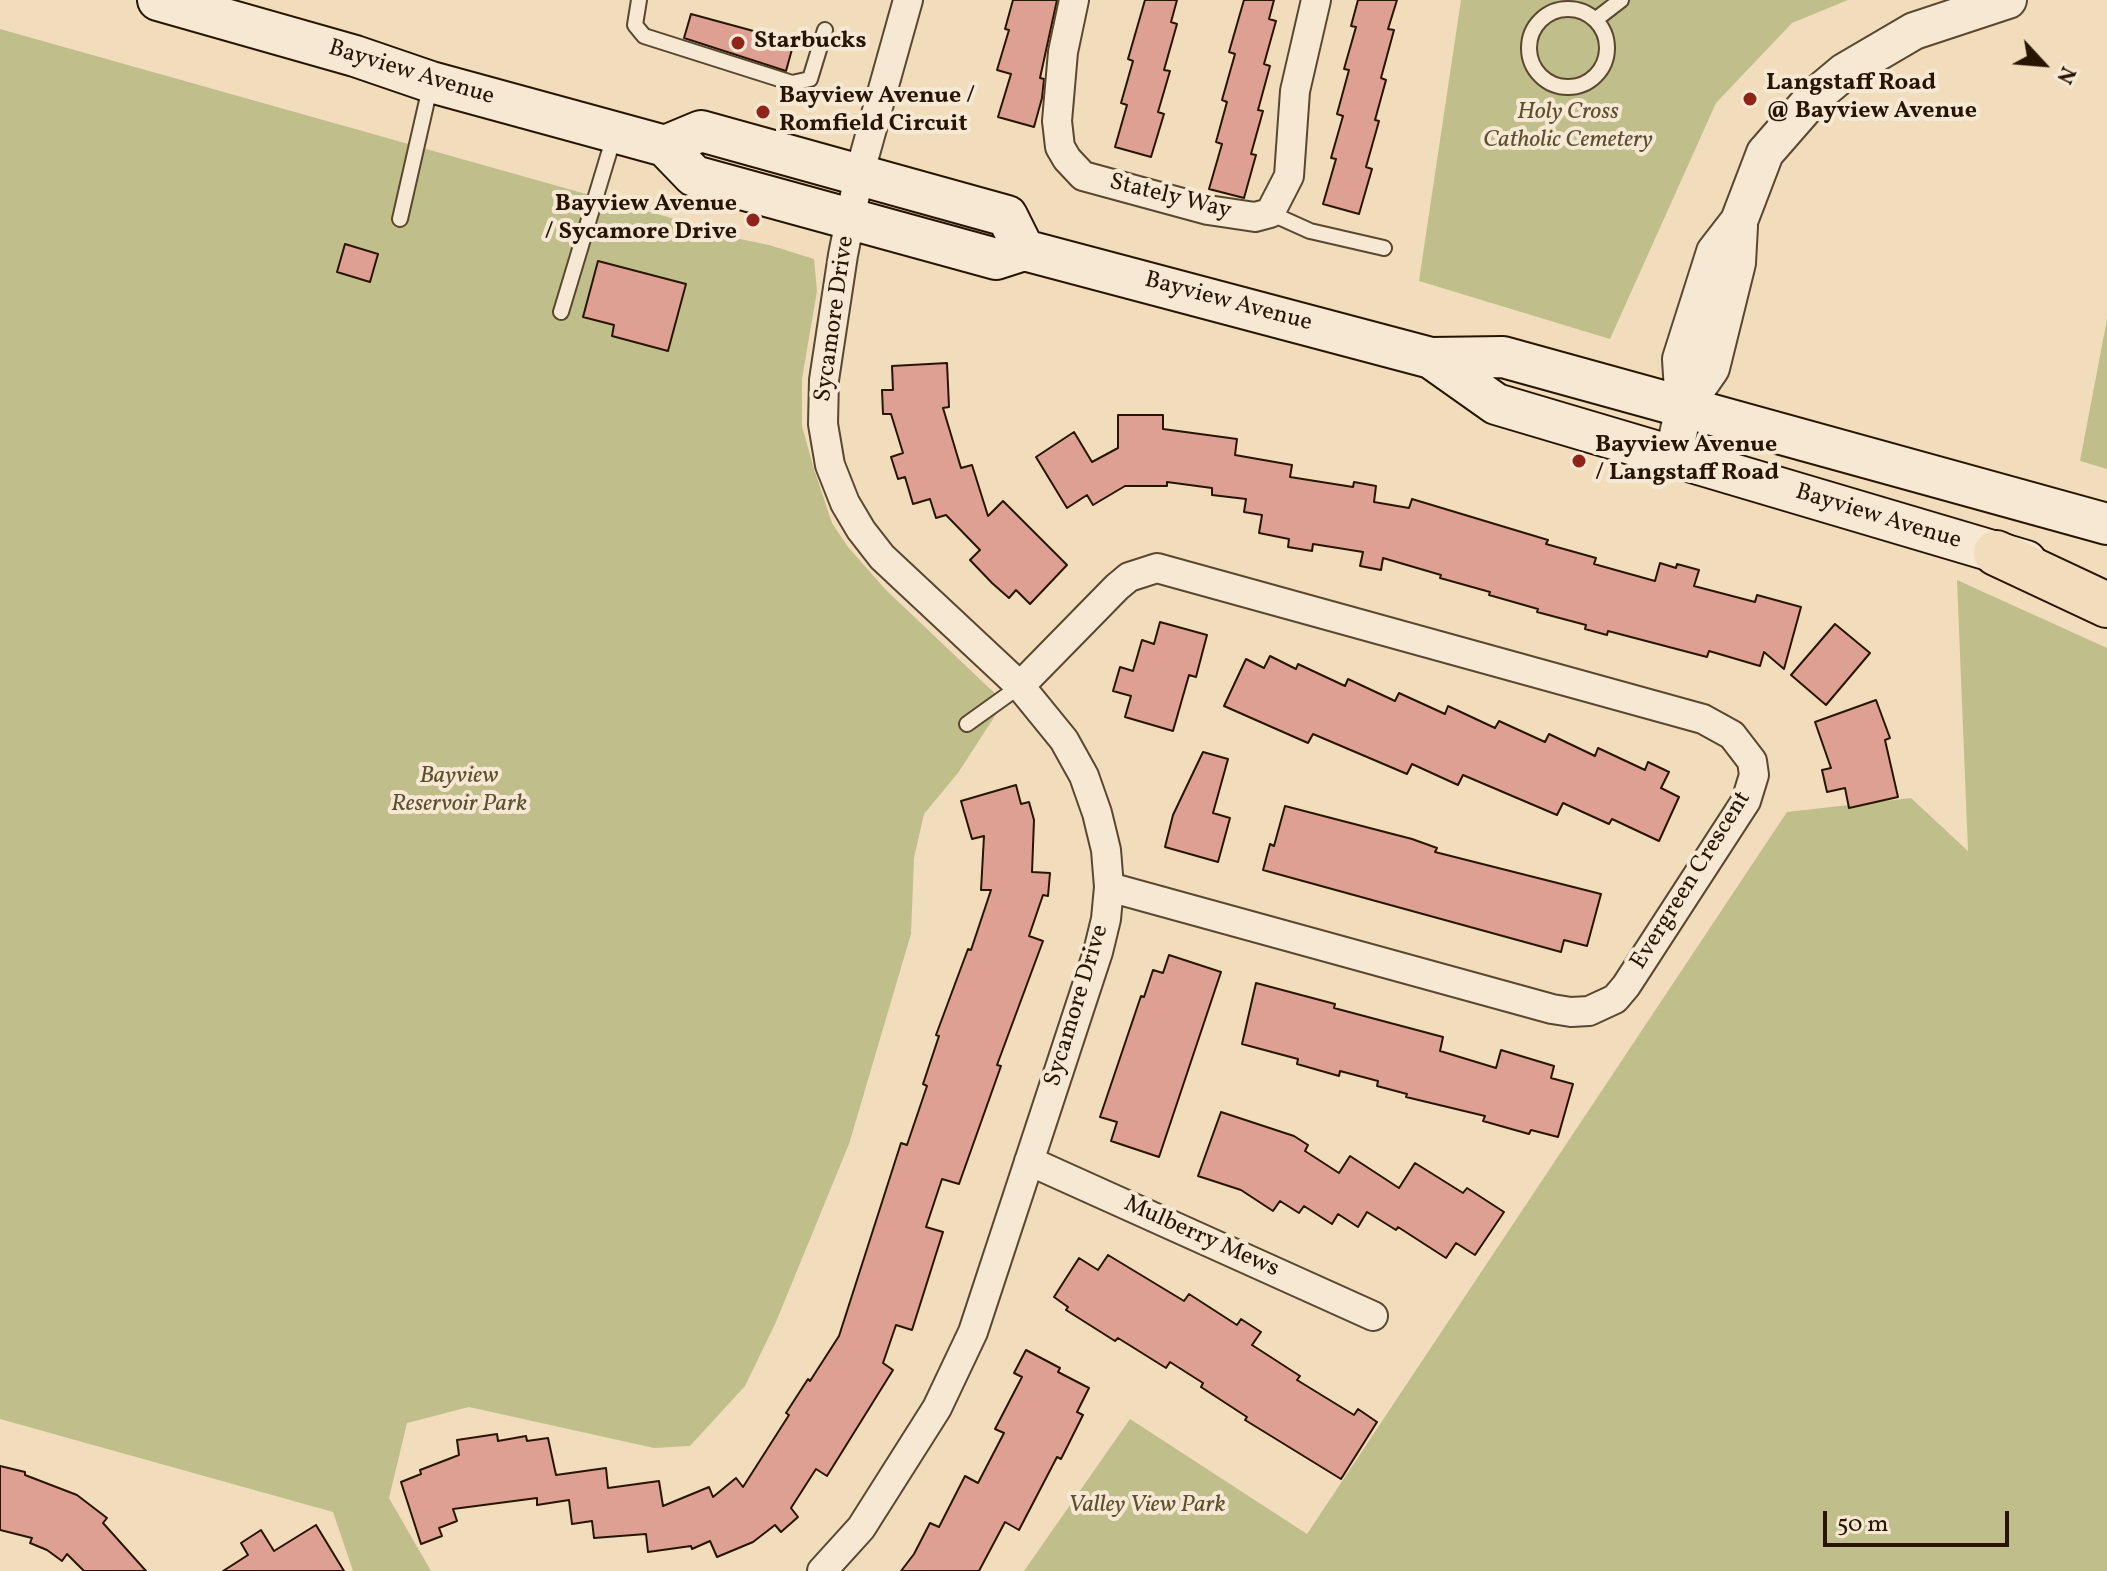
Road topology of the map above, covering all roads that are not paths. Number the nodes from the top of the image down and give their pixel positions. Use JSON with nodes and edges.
{"nodes":[{"id":1,"x":158,"y":0,"type":"edge"},
{"id":2,"x":639,"y":0,"type":"edge"},
{"id":3,"x":908,"y":0,"type":"edge"},
{"id":4,"x":1074,"y":0,"type":"edge"},
{"id":5,"x":1316,"y":0,"type":"edge"},
{"id":6,"x":1621,"y":0,"type":"edge"},
{"id":7,"x":2008,"y":0,"type":"edge"},
{"id":8,"x":1595,"y":20,"type":"junction"},
{"id":9,"x":825,"y":30,"type":"dead end"},
{"id":10,"x":431,"y":82,"type":"junction"},
{"id":11,"x":616,"y":131,"type":"junction"},
{"id":12,"x":854,"y":197,"type":"junction"},
{"id":13,"x":1270,"y":213,"type":"junction"},
{"id":14,"x":400,"y":219,"type":"dead end"},
{"id":15,"x":1384,"y":248,"type":"dead end"},
{"id":16,"x":561,"y":312,"type":"dead end"},
{"id":17,"x":1431,"y":358,"type":"junction"},
{"id":18,"x":1684,"y":407,"type":"junction"},
{"id":19,"x":1673,"y":458,"type":"junction"},
{"id":20,"x":2107,"y":524,"type":"edge"},
{"id":21,"x":1996,"y":553,"type":"junction"},
{"id":22,"x":2107,"y":581,"type":"edge"},
{"id":23,"x":2107,"y":605,"type":"edge"},
{"id":24,"x":1020,"y":686,"type":"junction"},
{"id":25,"x":967,"y":724,"type":"dead end"},
{"id":26,"x":1109,"y":887,"type":"junction"},
{"id":27,"x":1029,"y":1161,"type":"junction"},
{"id":28,"x":1373,"y":1316,"type":"dead end"},
{"id":29,"x":822,"y":1571,"type":"edge"}],
"edges":[{"from":1,"to":10,"type":"main road","name":"Bayview Avenue"},
{"from":2,"to":9,"type":"lane"},
{"from":3,"to":12,"type":"street","name":"Sycamore Drive"},
{"from":4,"to":13,"type":"street","name":"Stately Way"},
{"from":5,"to":13,"type":"street"},
{"from":6,"to":8,"type":"lane"},
{"from":7,"to":18,"type":"street"},
{"from":8,"to":8,"type":"lane"},
{"from":10,"to":11,"type":"main road","name":"Bayview Avenue"},
{"from":10,"to":14,"type":"lane"},
{"from":11,"to":12,"type":"main road","name":"Bayview Avenue"},
{"from":11,"to":16,"type":"lane"},
{"from":12,"to":17,"type":"main road","name":"Bayview Avenue"},
{"from":12,"to":24,"type":"street","name":"Sycamore Drive"},
{"from":13,"to":15,"type":"lane"},
{"from":17,"to":18,"type":"main road","name":"Bayview Avenue"},
{"from":17,"to":19,"type":"main road","name":"Bayview Avenue"},
{"from":18,"to":19,"type":"street"},
{"from":18,"to":20,"type":"main road","name":"Bayview Avenue"},
{"from":19,"to":21,"type":"main road","name":"Bayview Avenue"},
{"from":21,"to":22,"type":"main road","name":"Bayview Avenue"},
{"from":21,"to":23,"type":"highway"},
{"from":24,"to":25,"type":"lane"},
{"from":24,"to":26,"type":"street","name":"Sycamore Drive"},
{"from":24,"to":26,"type":"street","name":"Evergreen Crescent"},
{"from":26,"to":27,"type":"street","name":"Sycamore Drive"},
{"from":27,"to":28,"type":"street","name":"Mulberry Mews"},
{"from":27,"to":29,"type":"street","name":"Sycamore Drive"}]}
